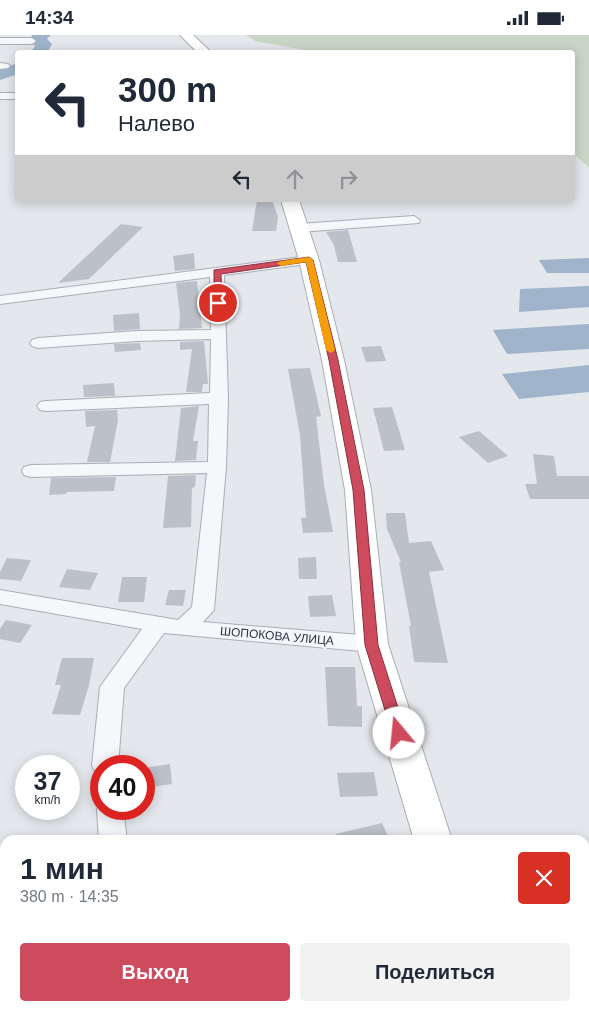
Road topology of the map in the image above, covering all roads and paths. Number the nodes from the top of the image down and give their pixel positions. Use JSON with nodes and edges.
{"nodes":[{"id":1,"x":186,"y":35,"type":"edge"},
{"id":2,"x":0,"y":41,"type":"edge"},
{"id":3,"x":32,"y":41,"type":"dead end"},
{"id":4,"x":203,"y":50,"type":"edge"},
{"id":5,"x":15,"y":95,"type":"edge"},
{"id":6,"x":0,"y":96,"type":"edge"},
{"id":7,"x":291,"y":202,"type":"edge"},
{"id":8,"x":414,"y":220,"type":"dead end"},
{"id":9,"x":299,"y":228,"type":"junction"},
{"id":10,"x":309,"y":260,"type":"junction"},
{"id":11,"x":217,"y":272,"type":"junction"},
{"id":12,"x":0,"y":301,"type":"edge"},
{"id":13,"x":219,"y":334,"type":"junction"},
{"id":14,"x":38,"y":343,"type":"dead end"},
{"id":15,"x":219,"y":398,"type":"junction"},
{"id":16,"x":46,"y":406,"type":"dead end"},
{"id":17,"x":217,"y":467,"type":"junction"},
{"id":18,"x":31,"y":471,"type":"dead end"},
{"id":19,"x":0,"y":597,"type":"edge"},
{"id":20,"x":158,"y":625,"type":"junction"},
{"id":21,"x":182,"y":629,"type":"junction"},
{"id":22,"x":372,"y":645,"type":"junction"},
{"id":23,"x":106,"y":755,"type":"edge"},
{"id":24,"x":111,"y":820,"type":"edge"},
{"id":25,"x":113,"y":835,"type":"edge"},
{"id":26,"x":431,"y":835,"type":"edge"}],
"edges":[{"from":1,"to":4,"type":"street"},
{"from":2,"to":3,"type":"street"},
{"from":5,"to":6,"type":"street"},
{"from":7,"to":9,"type":"street"},
{"from":8,"to":9,"type":"street"},
{"from":9,"to":10,"type":"street"},
{"from":10,"to":11,"type":"street"},
{"from":10,"to":22,"type":"street"},
{"from":11,"to":12,"type":"street"},
{"from":11,"to":13,"type":"street"},
{"from":13,"to":14,"type":"street"},
{"from":13,"to":15,"type":"street"},
{"from":15,"to":16,"type":"street"},
{"from":15,"to":17,"type":"street"},
{"from":17,"to":18,"type":"street"},
{"from":17,"to":21,"type":"street"},
{"from":19,"to":20,"type":"street","name":"ШОПОКОВА УЛИЦА"},
{"from":20,"to":21,"type":"street","name":"ШОПОКОВА УЛИЦА"},
{"from":20,"to":23,"type":"street"},
{"from":21,"to":22,"type":"street","name":"ШОПОКОВА УЛИЦА"},
{"from":22,"to":26,"type":"street"},
{"from":24,"to":25,"type":"street"}]}
